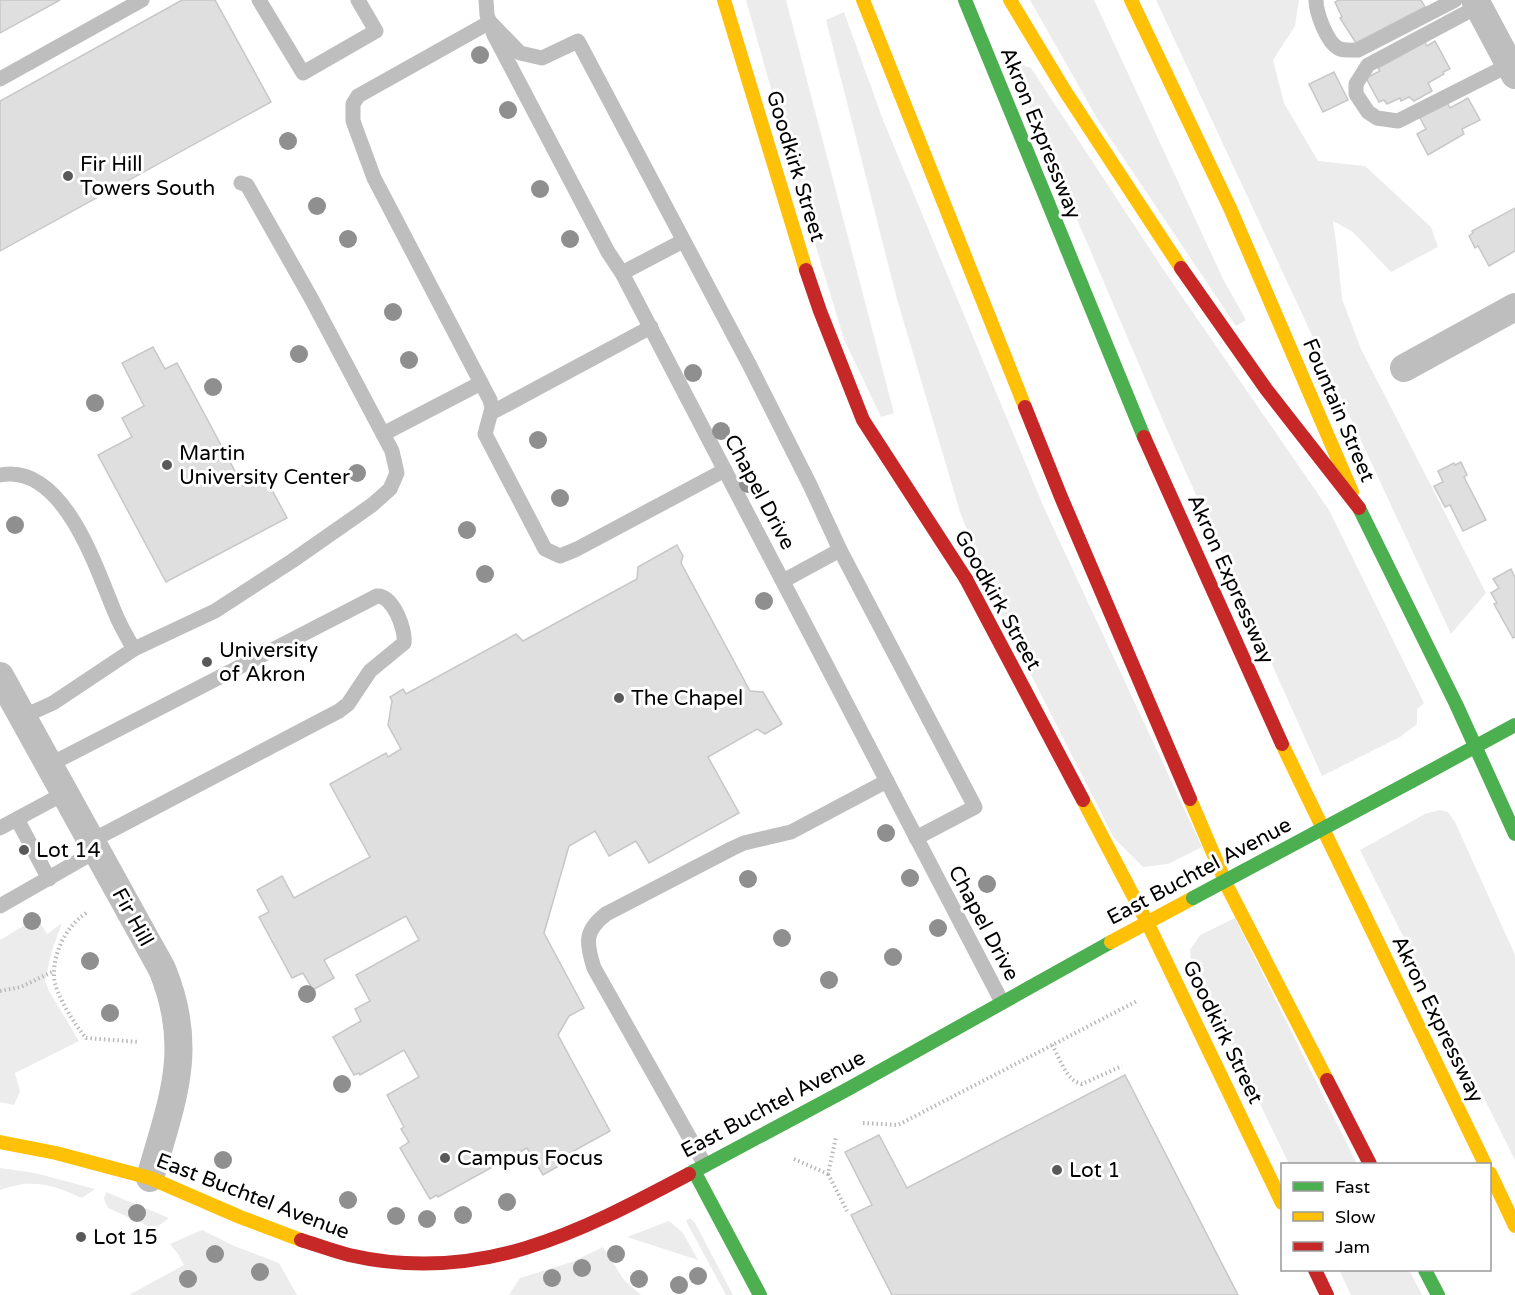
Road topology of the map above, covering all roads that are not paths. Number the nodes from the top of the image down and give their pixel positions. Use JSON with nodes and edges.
{"nodes":[{"id":1,"x":142,"y":0,"type":"edge"},
{"id":2,"x":259,"y":0,"type":"edge"},
{"id":3,"x":358,"y":0,"type":"edge"},
{"id":4,"x":486,"y":0,"type":"edge"},
{"id":5,"x":724,"y":0,"type":"edge"},
{"id":6,"x":863,"y":0,"type":"edge"},
{"id":7,"x":964,"y":0,"type":"edge"},
{"id":8,"x":1010,"y":0,"type":"edge"},
{"id":9,"x":1131,"y":0,"type":"edge"},
{"id":10,"x":1316,"y":0,"type":"edge"},
{"id":11,"x":1470,"y":2,"type":"edge"},
{"id":12,"x":489,"y":22,"type":"junction"},
{"id":13,"x":1512,"y":70,"type":"edge"},
{"id":14,"x":0,"y":79,"type":"edge"},
{"id":15,"x":241,"y":183,"type":"dead end"},
{"id":16,"x":683,"y":242,"type":"junction"},
{"id":17,"x":622,"y":273,"type":"junction"},
{"id":18,"x":1515,"y":307,"type":"edge"},
{"id":19,"x":651,"y":327,"type":"junction"},
{"id":20,"x":1404,"y":368,"type":"dead end"},
{"id":21,"x":481,"y":382,"type":"junction"},
{"id":22,"x":491,"y":413,"type":"junction"},
{"id":23,"x":383,"y":434,"type":"junction"},
{"id":24,"x":725,"y":470,"type":"junction"},
{"id":25,"x":0,"y":474,"type":"edge"},
{"id":26,"x":1359,"y":508,"type":"junction"},
{"id":27,"x":840,"y":550,"type":"junction"},
{"id":28,"x":783,"y":581,"type":"junction"},
{"id":29,"x":134,"y":650,"type":"junction"},
{"id":30,"x":0,"y":676,"type":"edge"},
{"id":31,"x":22,"y":717,"type":"junction"},
{"id":32,"x":1515,"y":724,"type":"edge"},
{"id":33,"x":1476,"y":746,"type":"junction"},
{"id":34,"x":49,"y":765,"type":"junction"},
{"id":35,"x":887,"y":781,"type":"junction"},
{"id":36,"x":65,"y":793,"type":"junction"},
{"id":37,"x":17,"y":819,"type":"junction"},
{"id":38,"x":0,"y":828,"type":"edge"},
{"id":39,"x":1515,"y":834,"type":"edge"},
{"id":40,"x":916,"y":838,"type":"junction"},
{"id":41,"x":94,"y":846,"type":"junction"},
{"id":42,"x":49,"y":879,"type":"junction"},
{"id":43,"x":0,"y":906,"type":"edge"},
{"id":44,"x":1147,"y":922,"type":"junction"},
{"id":45,"x":1002,"y":1002,"type":"junction"},
{"id":46,"x":0,"y":1142,"type":"edge"},
{"id":47,"x":1369,"y":1163,"type":"edge"},
{"id":48,"x":1485,"y":1163,"type":"edge"},
{"id":49,"x":699,"y":1168,"type":"junction"},
{"id":50,"x":1491,"y":1175,"type":"edge"},
{"id":51,"x":150,"y":1178,"type":"junction"},
{"id":52,"x":1281,"y":1201,"type":"edge"},
{"id":53,"x":1515,"y":1226,"type":"edge"},
{"id":54,"x":1316,"y":1271,"type":"edge"},
{"id":55,"x":1426,"y":1271,"type":"edge"},
{"id":56,"x":760,"y":1295,"type":"edge"},
{"id":57,"x":1327,"y":1295,"type":"edge"},
{"id":58,"x":1438,"y":1295,"type":"edge"}],
"edges":[{"from":1,"to":14,"type":"lane"},
{"from":2,"to":3,"type":"lane"},
{"from":4,"to":12,"type":"lane","name":"Chapel Drive"},
{"from":5,"to":44,"type":"main road","name":"Goodkirk Street"},
{"from":6,"to":47,"type":"main road"},
{"from":7,"to":48,"type":"main road","name":"Akron Expressway"},
{"from":8,"to":26,"type":"main road"},
{"from":9,"to":26,"type":"main road","name":"Fountain Street"},
{"from":10,"to":11,"type":"lane"},
{"from":11,"to":13,"type":"street"},
{"from":11,"to":13,"type":"lane"},
{"from":12,"to":16,"type":"lane"},
{"from":12,"to":17,"type":"lane","name":"Chapel Drive"},
{"from":12,"to":21,"type":"lane"},
{"from":15,"to":23,"type":"lane"},
{"from":16,"to":17,"type":"lane"},
{"from":16,"to":27,"type":"lane"},
{"from":17,"to":19,"type":"lane","name":"Chapel Drive"},
{"from":18,"to":20,"type":"street"},
{"from":19,"to":22,"type":"lane"},
{"from":19,"to":24,"type":"lane","name":"Chapel Drive"},
{"from":21,"to":22,"type":"lane"},
{"from":21,"to":23,"type":"lane"},
{"from":22,"to":24,"type":"lane"},
{"from":23,"to":29,"type":"lane"},
{"from":24,"to":28,"type":"lane","name":"Chapel Drive"},
{"from":25,"to":29,"type":"lane"},
{"from":26,"to":33,"type":"main road","name":"Fountain Street"},
{"from":27,"to":28,"type":"lane"},
{"from":27,"to":40,"type":"lane"},
{"from":28,"to":35,"type":"lane","name":"Chapel Drive"},
{"from":29,"to":31,"type":"lane"},
{"from":30,"to":31,"type":"street","name":"Fir Hill"},
{"from":31,"to":34,"type":"street","name":"Fir Hill"},
{"from":32,"to":33,"type":"main road","name":"East Buchtel Avenue"},
{"from":33,"to":39,"type":"main road","name":"Fountain Street"},
{"from":33,"to":44,"type":"main road","name":"East Buchtel Avenue","bridge":true},
{"from":34,"to":36,"type":"street","name":"Fir Hill"},
{"from":34,"to":41,"type":"lane"},
{"from":35,"to":40,"type":"lane","name":"Chapel Drive"},
{"from":35,"to":49,"type":"lane"},
{"from":36,"to":37,"type":"lane"},
{"from":36,"to":41,"type":"street","name":"Fir Hill"},
{"from":37,"to":38,"type":"lane"},
{"from":37,"to":42,"type":"lane"},
{"from":40,"to":45,"type":"lane","name":"Chapel Drive"},
{"from":41,"to":42,"type":"lane"},
{"from":41,"to":51,"type":"street","name":"Fir Hill"},
{"from":42,"to":43,"type":"lane"},
{"from":44,"to":45,"type":"main road","name":"East Buchtel Avenue"},
{"from":44,"to":52,"type":"main road","name":"Goodkirk Street"},
{"from":45,"to":49,"type":"main road","name":"East Buchtel Avenue"},
{"from":46,"to":51,"type":"main road","name":"East Buchtel Avenue"},
{"from":49,"to":51,"type":"main road","name":"East Buchtel Avenue"},
{"from":49,"to":56,"type":"main road"},
{"from":50,"to":53,"type":"main road"},
{"from":54,"to":57,"type":"main road"},
{"from":55,"to":58,"type":"main road"}]}
